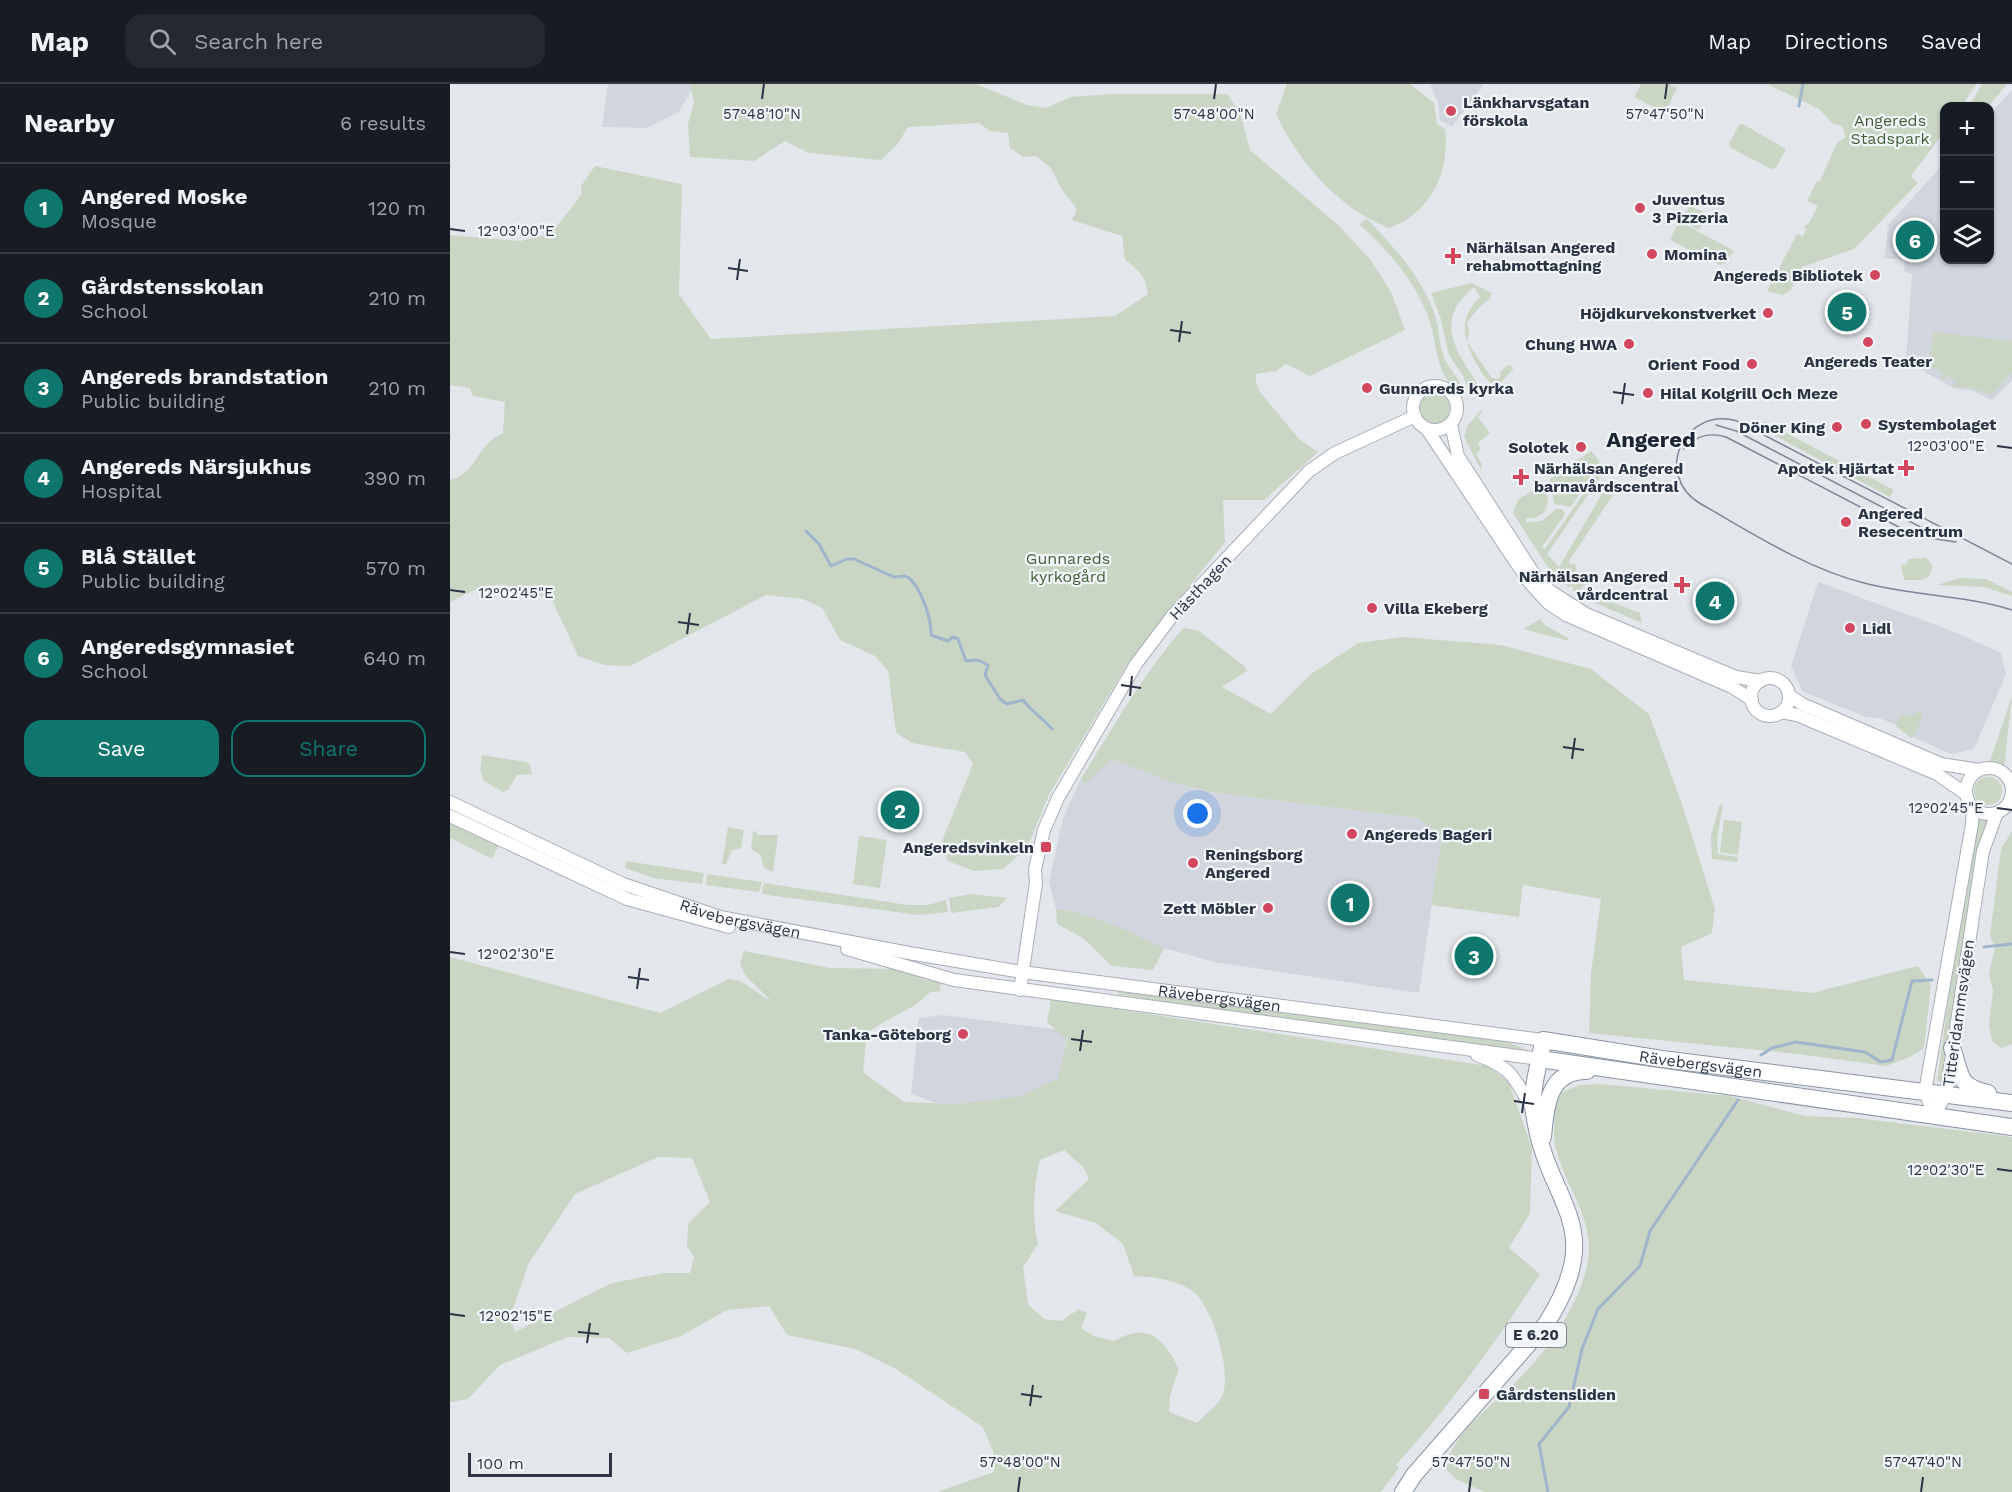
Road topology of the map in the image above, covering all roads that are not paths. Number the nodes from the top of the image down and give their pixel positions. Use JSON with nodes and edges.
{"nodes":[{"id":1,"x":1415,"y":416,"type":"junction"},
{"id":2,"x":1451,"y":424,"type":"junction"},
{"id":3,"x":1426,"y":428,"type":"junction"},
{"id":4,"x":1761,"y":681,"type":"junction"},
{"id":5,"x":1789,"y":695,"type":"junction"},
{"id":6,"x":1752,"y":700,"type":"junction"},
{"id":7,"x":1781,"y":712,"type":"junction"},
{"id":8,"x":1979,"y":770,"type":"junction"},
{"id":9,"x":1966,"y":794,"type":"junction"},
{"id":10,"x":450,"y":802,"type":"edge"},
{"id":11,"x":1973,"y":808,"type":"junction"},
{"id":12,"x":1997,"y":813,"type":"junction"},
{"id":13,"x":450,"y":816,"type":"edge"},
{"id":14,"x":1022,"y":972,"type":"junction"},
{"id":15,"x":1020,"y":990,"type":"junction"},
{"id":16,"x":1543,"y":1040,"type":"junction"},
{"id":17,"x":1456,"y":1048,"type":"junction"},
{"id":18,"x":1952,"y":1048,"type":"junction"},
{"id":19,"x":1540,"y":1059,"type":"junction"},
{"id":20,"x":1624,"y":1071,"type":"junction"},
{"id":21,"x":1925,"y":1092,"type":"junction"},
{"id":22,"x":1946,"y":1094,"type":"junction"},
{"id":23,"x":2012,"y":1098,"type":"edge"},
{"id":24,"x":2012,"y":1103,"type":"edge"},
{"id":25,"x":1533,"y":1110,"type":"junction"},
{"id":26,"x":1934,"y":1116,"type":"junction"},
{"id":27,"x":2012,"y":1127,"type":"edge"},
{"id":28,"x":1542,"y":1147,"type":"junction"},
{"id":29,"x":1403,"y":1492,"type":"edge"}],
"edges":[{"from":1,"to":2,"type":"street"},
{"from":1,"to":3,"type":"street"},
{"from":1,"to":14,"type":"street","name":"Hästhagen"},
{"from":2,"to":3,"type":"street"},
{"from":2,"to":4,"type":"street"},
{"from":3,"to":6,"type":"street"},
{"from":4,"to":5,"type":"street"},
{"from":4,"to":6,"type":"street"},
{"from":5,"to":7,"type":"street"},
{"from":5,"to":8,"type":"street"},
{"from":6,"to":7,"type":"street"},
{"from":7,"to":9,"type":"street"},
{"from":8,"to":9,"type":"street"},
{"from":8,"to":12,"type":"street"},
{"from":9,"to":11,"type":"street"},
{"from":10,"to":14,"type":"street","name":"Rävebergsvägen"},
{"from":11,"to":12,"type":"street"},
{"from":11,"to":21,"type":"street","name":"Titteridammsvägen"},
{"from":12,"to":18,"type":"street","name":"Titteridammsvägen"},
{"from":13,"to":15,"type":"street","name":"Rävebergsvägen"},
{"from":14,"to":15,"type":"street","name":"Hästhagen"},
{"from":14,"to":16,"type":"street","name":"Rävebergsvägen"},
{"from":15,"to":17,"type":"street","name":"Rävebergsvägen"},
{"from":16,"to":19,"type":"highway","number":"E 6.20"},
{"from":16,"to":21,"type":"highway","name":"Rävebergsvägen"},
{"from":17,"to":19,"type":"street","name":"Rävebergsvägen"},
{"from":17,"to":25,"type":"street","name":"Rävebergsvägen"},
{"from":18,"to":22,"type":"street","name":"Titteridammsvägen"},
{"from":18,"to":23,"type":"highway"},
{"from":19,"to":20,"type":"highway","name":"Rävebergsvägen"},
{"from":19,"to":25,"type":"highway","number":"E 6.20"},
{"from":20,"to":26,"type":"highway","name":"Rävebergsvägen"},
{"from":20,"to":28,"type":"highway"},
{"from":21,"to":22,"type":"highway","name":"Rävebergsvägen"},
{"from":21,"to":26,"type":"street","name":"Titteridammsvägen"},
{"from":22,"to":24,"type":"highway","name":"Rävebergsvägen"},
{"from":22,"to":26,"type":"street","name":"Titteridammsvägen"},
{"from":25,"to":28,"type":"highway","number":"E 6.20"},
{"from":26,"to":27,"type":"highway","name":"Rävebergsvägen"},
{"from":28,"to":29,"type":"highway","number":"E 6.20"}]}
